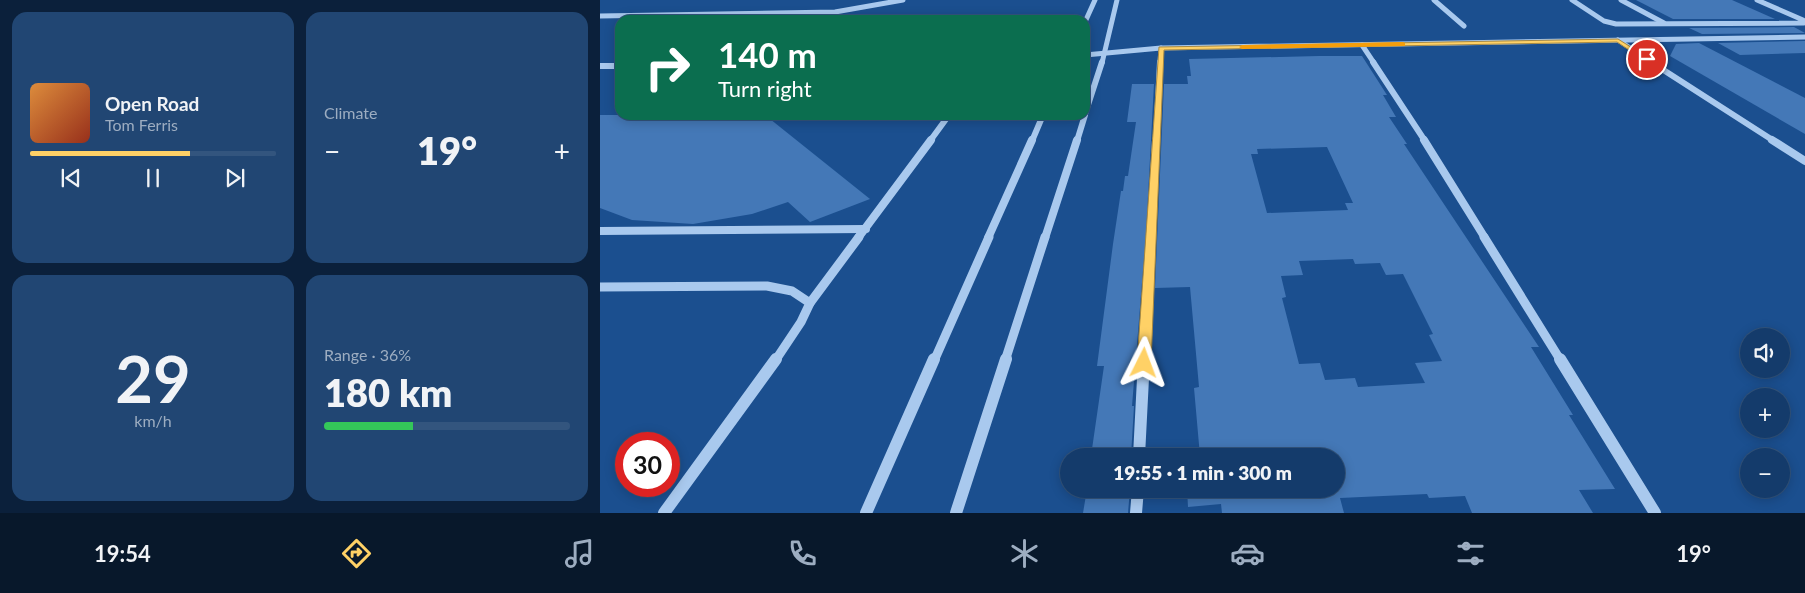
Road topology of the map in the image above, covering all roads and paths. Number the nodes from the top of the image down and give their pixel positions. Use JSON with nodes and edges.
{"nodes":[{"id":1,"x":903,"y":0,"type":"edge"},
{"id":2,"x":1095,"y":0,"type":"edge"},
{"id":3,"x":1117,"y":0,"type":"edge"},
{"id":4,"x":1434,"y":0,"type":"edge"},
{"id":5,"x":1572,"y":0,"type":"edge"},
{"id":6,"x":1621,"y":0,"type":"edge"},
{"id":7,"x":1757,"y":0,"type":"edge"},
{"id":8,"x":659,"y":15,"type":"edge"},
{"id":9,"x":1088,"y":15,"type":"edge"},
{"id":10,"x":600,"y":16,"type":"edge"},
{"id":11,"x":615,"y":16,"type":"edge"},
{"id":12,"x":1666,"y":24,"type":"junction"},
{"id":13,"x":1464,"y":26,"type":"dead end"},
{"id":14,"x":1805,"y":37,"type":"edge"},
{"id":15,"x":1618,"y":40,"type":"junction"},
{"id":16,"x":1362,"y":45,"type":"junction"},
{"id":17,"x":1161,"y":48,"type":"junction"},
{"id":18,"x":1105,"y":53,"type":"junction"},
{"id":19,"x":1090,"y":54,"type":"edge"},
{"id":20,"x":600,"y":66,"type":"edge"},
{"id":21,"x":615,"y":66,"type":"edge"},
{"id":22,"x":1090,"y":100,"type":"edge"},
{"id":23,"x":945,"y":120,"type":"edge"},
{"id":24,"x":1041,"y":120,"type":"edge"},
{"id":25,"x":1083,"y":120,"type":"edge"},
{"id":26,"x":1805,"y":161,"type":"edge"},
{"id":27,"x":866,"y":229,"type":"junction"},
{"id":28,"x":600,"y":231,"type":"edge"},
{"id":29,"x":600,"y":287,"type":"edge"},
{"id":30,"x":810,"y":303,"type":"junction"},
{"id":31,"x":1140,"y":448,"type":"edge"},
{"id":32,"x":1137,"y":498,"type":"edge"},
{"id":33,"x":664,"y":513,"type":"edge"},
{"id":34,"x":866,"y":513,"type":"edge"},
{"id":35,"x":956,"y":513,"type":"edge"},
{"id":36,"x":1136,"y":513,"type":"edge"},
{"id":37,"x":1655,"y":513,"type":"edge"}],
"edges":[{"from":1,"to":8,"type":"street"},
{"from":2,"to":9,"type":"street"},
{"from":3,"to":18,"type":"street"},
{"from":4,"to":13,"type":"street"},
{"from":5,"to":12,"type":"street"},
{"from":6,"to":12,"type":"street"},
{"from":7,"to":12,"type":"street"},
{"from":10,"to":11,"type":"street"},
{"from":14,"to":15,"type":"street"},
{"from":15,"to":16,"type":"street"},
{"from":15,"to":26,"type":"street"},
{"from":16,"to":17,"type":"street"},
{"from":16,"to":37,"type":"street"},
{"from":17,"to":18,"type":"street"},
{"from":17,"to":31,"type":"street"},
{"from":18,"to":19,"type":"street"},
{"from":18,"to":22,"type":"street"},
{"from":20,"to":21,"type":"street"},
{"from":23,"to":27,"type":"street"},
{"from":24,"to":34,"type":"street"},
{"from":25,"to":35,"type":"street"},
{"from":27,"to":28,"type":"street"},
{"from":27,"to":30,"type":"street"},
{"from":29,"to":30,"type":"street"},
{"from":30,"to":33,"type":"street"},
{"from":32,"to":36,"type":"street"}]}
